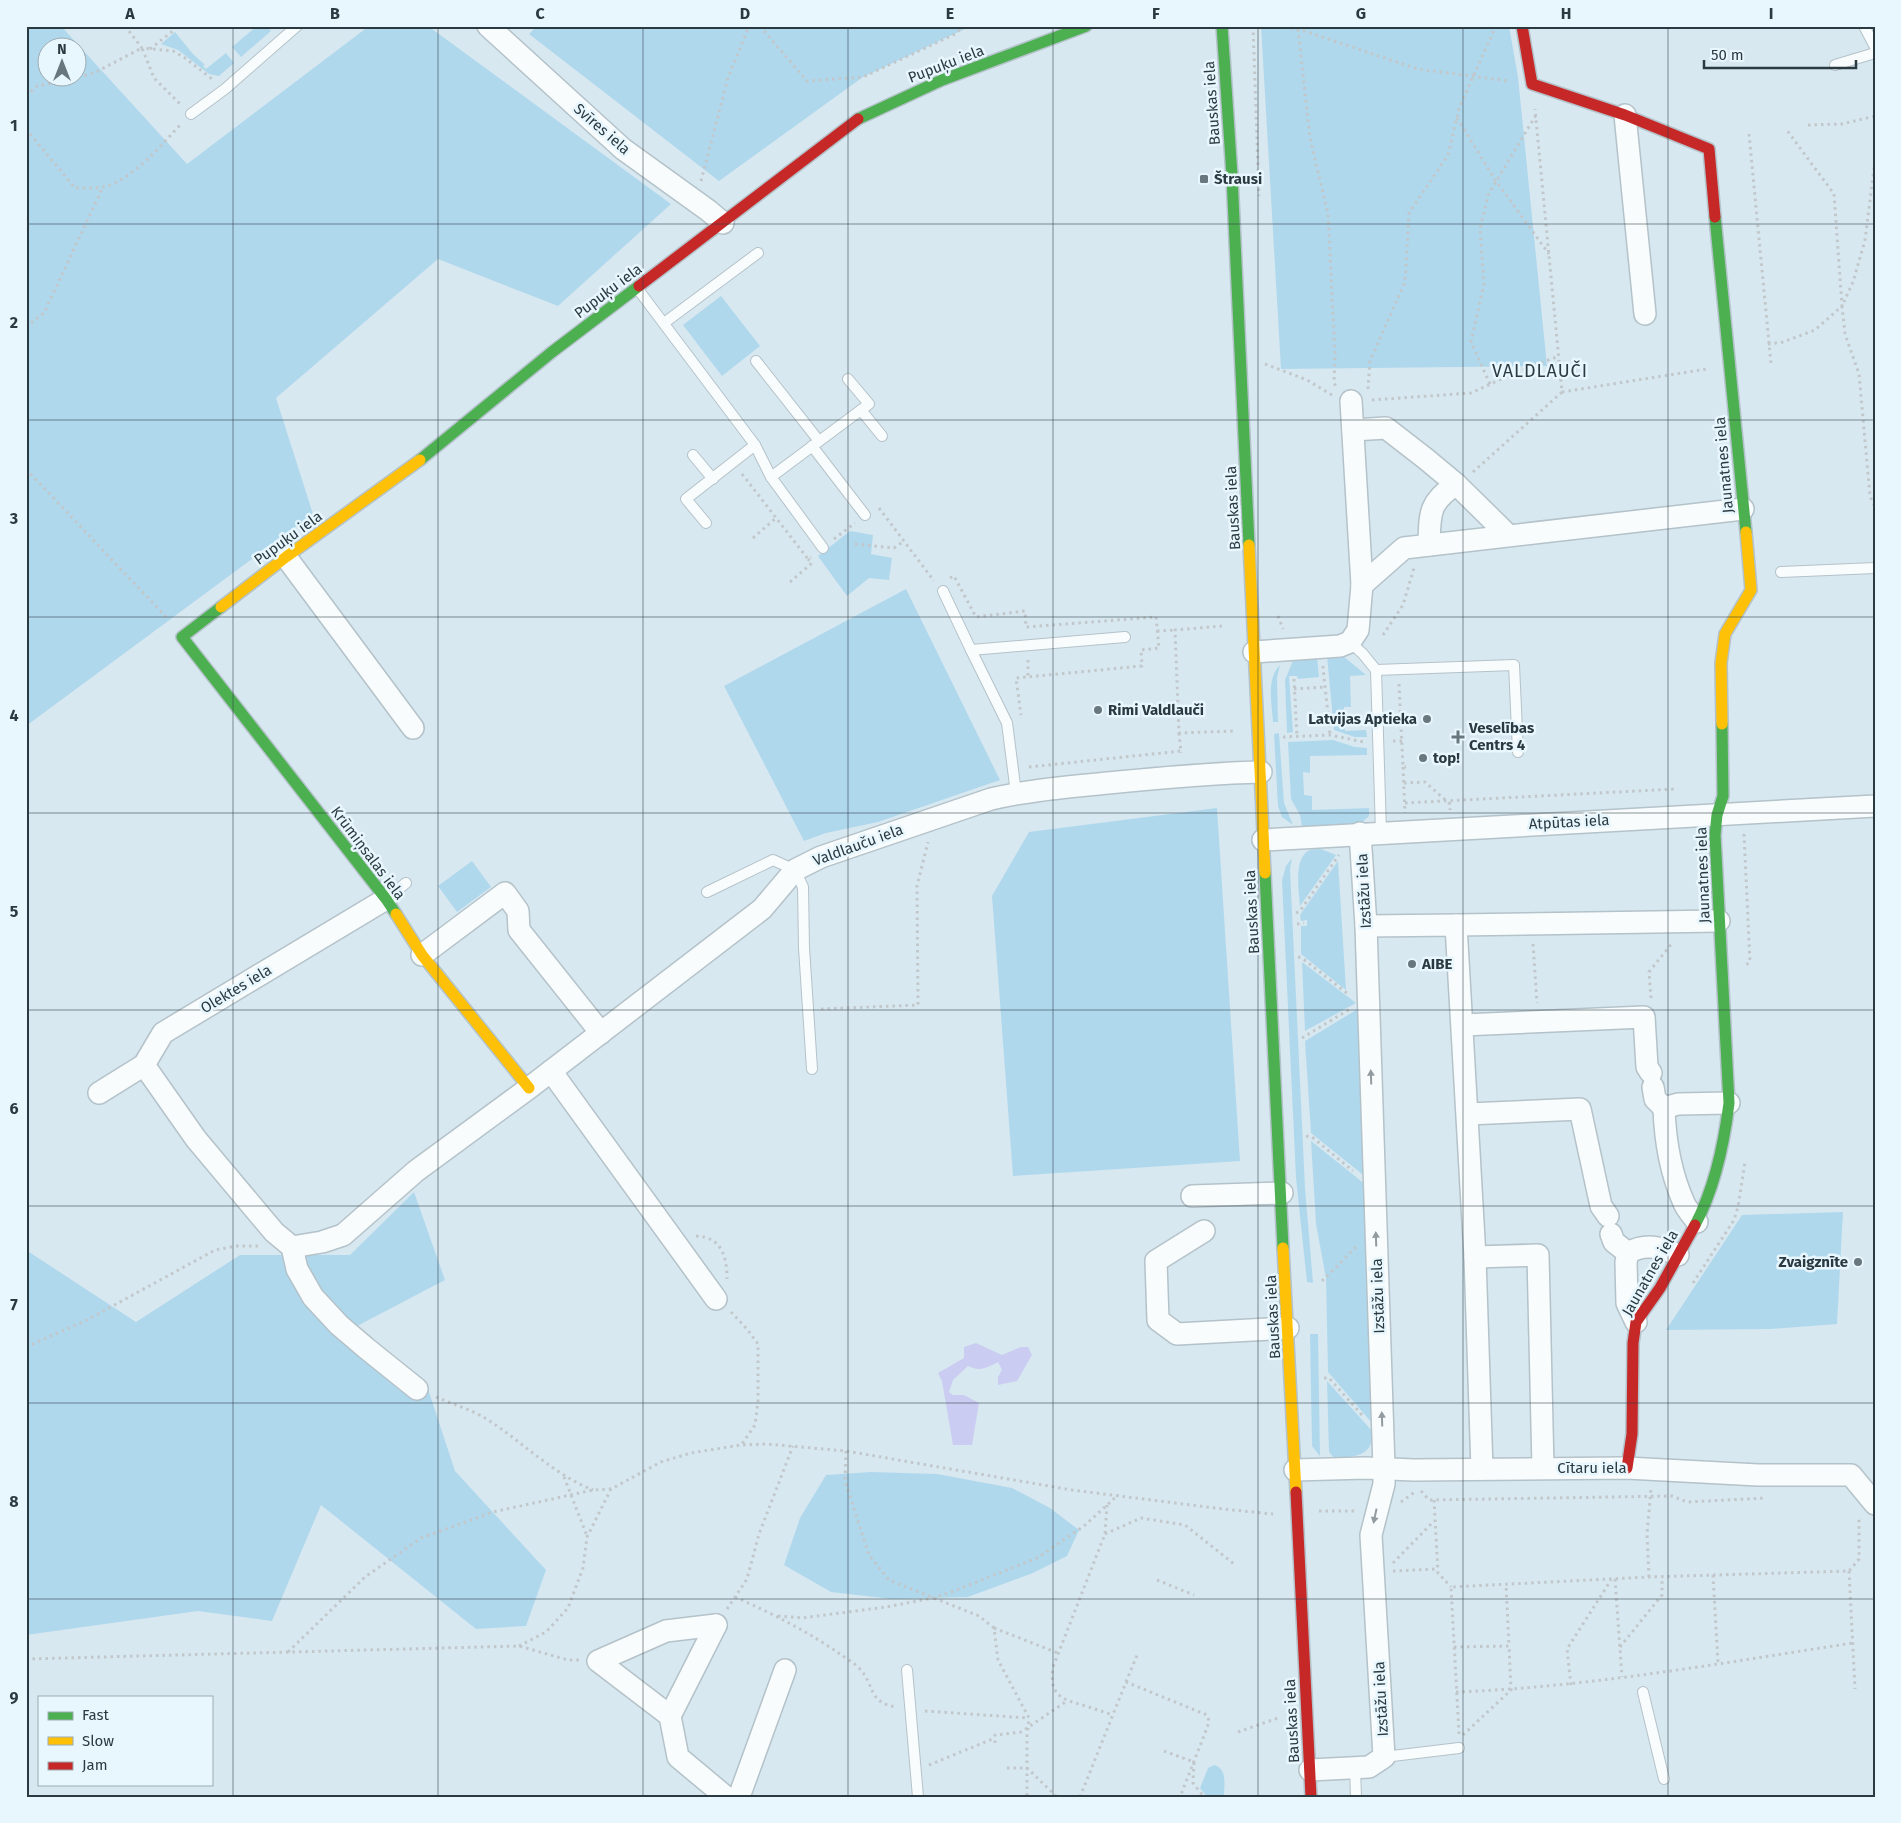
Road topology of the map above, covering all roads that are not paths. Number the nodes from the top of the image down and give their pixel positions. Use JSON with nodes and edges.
{"nodes":[{"id":1,"x":297,"y":26,"type":"edge"},
{"id":2,"x":488,"y":26,"type":"edge"},
{"id":3,"x":1086,"y":26,"type":"edge"},
{"id":4,"x":1222,"y":26,"type":"edge"},
{"id":5,"x":1522,"y":26,"type":"edge"},
{"id":6,"x":1864,"y":26,"type":"edge"},
{"id":7,"x":1875,"y":47,"type":"edge"},
{"id":8,"x":1875,"y":53,"type":"edge"},
{"id":9,"x":1835,"y":65,"type":"dead end"},
{"id":10,"x":191,"y":114,"type":"road end"},
{"id":11,"x":1625,"y":116,"type":"junction"},
{"id":12,"x":723,"y":223,"type":"junction"},
{"id":13,"x":758,"y":253,"type":"dead end"},
{"id":14,"x":636,"y":288,"type":"junction"},
{"id":15,"x":1645,"y":314,"type":"dead end"},
{"id":16,"x":664,"y":323,"type":"junction"},
{"id":17,"x":756,"y":361,"type":"dead end"},
{"id":18,"x":848,"y":379,"type":"dead end"},
{"id":19,"x":1353,"y":400,"type":"road end"},
{"id":20,"x":861,"y":410,"type":"junction"},
{"id":21,"x":1353,"y":430,"type":"junction"},
{"id":22,"x":882,"y":436,"type":"dead end"},
{"id":23,"x":815,"y":444,"type":"junction"},
{"id":24,"x":755,"y":445,"type":"junction"},
{"id":25,"x":693,"y":455,"type":"dead end"},
{"id":26,"x":771,"y":477,"type":"junction"},
{"id":27,"x":713,"y":478,"type":"junction"},
{"id":28,"x":1456,"y":484,"type":"junction"},
{"id":29,"x":1743,"y":509,"type":"junction"},
{"id":30,"x":865,"y":515,"type":"dead end"},
{"id":31,"x":706,"y":523,"type":"dead end"},
{"id":32,"x":1508,"y":535,"type":"junction"},
{"id":33,"x":1423,"y":546,"type":"junction"},
{"id":34,"x":823,"y":548,"type":"dead end"},
{"id":35,"x":286,"y":557,"type":"junction"},
{"id":36,"x":1875,"y":568,"type":"edge"},
{"id":37,"x":1781,"y":572,"type":"dead end"},
{"id":38,"x":1362,"y":584,"type":"junction"},
{"id":39,"x":940,"y":587,"type":"road end"},
{"id":40,"x":182,"y":637,"type":"joint"},
{"id":41,"x":1125,"y":637,"type":"dead end"},
{"id":42,"x":1350,"y":642,"type":"junction"},
{"id":43,"x":971,"y":650,"type":"junction"},
{"id":44,"x":1254,"y":652,"type":"junction"},
{"id":45,"x":1376,"y":670,"type":"junction"},
{"id":46,"x":413,"y":728,"type":"dead end"},
{"id":47,"x":1518,"y":752,"type":"dead end"},
{"id":48,"x":1261,"y":772,"type":"junction"},
{"id":49,"x":1016,"y":793,"type":"junction"},
{"id":50,"x":1875,"y":806,"type":"edge"},
{"id":51,"x":1717,"y":815,"type":"junction"},
{"id":52,"x":1381,"y":824,"type":"junction"},
{"id":53,"x":1360,"y":833,"type":"junction"},
{"id":54,"x":1263,"y":840,"type":"junction"},
{"id":55,"x":795,"y":870,"type":"junction"},
{"id":56,"x":406,"y":884,"type":"dead end"},
{"id":57,"x":707,"y":892,"type":"dead end"},
{"id":58,"x":386,"y":899,"type":"junction"},
{"id":59,"x":1719,"y":921,"type":"junction"},
{"id":60,"x":1456,"y":925,"type":"junction"},
{"id":61,"x":1366,"y":926,"type":"junction"},
{"id":62,"x":422,"y":955,"type":"junction"},
{"id":63,"x":1463,"y":1025,"type":"junction"},
{"id":64,"x":600,"y":1033,"type":"junction"},
{"id":65,"x":144,"y":1065,"type":"junction"},
{"id":66,"x":812,"y":1069,"type":"dead end"},
{"id":67,"x":551,"y":1071,"type":"junction"},
{"id":68,"x":529,"y":1088,"type":"junction"},
{"id":69,"x":99,"y":1093,"type":"dead end"},
{"id":70,"x":1729,"y":1103,"type":"junction"},
{"id":71,"x":1664,"y":1108,"type":"junction"},
{"id":72,"x":1468,"y":1114,"type":"junction"},
{"id":73,"x":1282,"y":1193,"type":"junction"},
{"id":74,"x":1192,"y":1196,"type":"dead end"},
{"id":75,"x":1697,"y":1222,"type":"junction"},
{"id":76,"x":1204,"y":1231,"type":"dead end"},
{"id":77,"x":292,"y":1247,"type":"junction"},
{"id":78,"x":1628,"y":1253,"type":"junction"},
{"id":79,"x":1678,"y":1255,"type":"junction"},
{"id":80,"x":1475,"y":1257,"type":"junction"},
{"id":81,"x":716,"y":1299,"type":"road end"},
{"id":82,"x":1636,"y":1322,"type":"junction"},
{"id":83,"x":1288,"y":1328,"type":"junction"},
{"id":84,"x":417,"y":1389,"type":"road end"},
{"id":85,"x":1384,"y":1468,"type":"junction"},
{"id":86,"x":1543,"y":1468,"type":"junction"},
{"id":87,"x":1627,"y":1468,"type":"junction"},
{"id":88,"x":1482,"y":1469,"type":"junction"},
{"id":89,"x":1295,"y":1470,"type":"junction"},
{"id":90,"x":1867,"y":1509,"type":"edge"},
{"id":91,"x":785,"y":1670,"type":"dead end"},
{"id":92,"x":907,"y":1670,"type":"dead end"},
{"id":93,"x":1643,"y":1692,"type":"dead end"},
{"id":94,"x":670,"y":1716,"type":"junction"},
{"id":95,"x":1459,"y":1748,"type":"dead end"},
{"id":96,"x":1384,"y":1757,"type":"junction"},
{"id":97,"x":1355,"y":1768,"type":"junction"},
{"id":98,"x":1310,"y":1770,"type":"junction"},
{"id":99,"x":1664,"y":1779,"type":"dead end"},
{"id":100,"x":726,"y":1797,"type":"edge"},
{"id":101,"x":739,"y":1797,"type":"edge"},
{"id":102,"x":918,"y":1797,"type":"edge"},
{"id":103,"x":1311,"y":1797,"type":"edge"},
{"id":104,"x":1356,"y":1797,"type":"edge"}],
"edges":[{"from":1,"to":10,"type":"lane"},
{"from":2,"to":12,"type":"street","name":"Svīres iela"},
{"from":3,"to":12,"type":"street","name":"Pupuķu iela"},
{"from":4,"to":44,"type":"street","name":"Bauskas iela"},
{"from":5,"to":11,"type":"street"},
{"from":6,"to":7,"type":"lane"},
{"from":8,"to":9,"type":"lane"},
{"from":11,"to":15,"type":"street"},
{"from":11,"to":29,"type":"street","name":"Jaunatnes iela"},
{"from":12,"to":14,"type":"street","name":"Pupuķu iela"},
{"from":13,"to":16,"type":"lane"},
{"from":14,"to":16,"type":"lane"},
{"from":14,"to":35,"type":"street","name":"Pupuķu iela"},
{"from":16,"to":24,"type":"lane"},
{"from":17,"to":23,"type":"lane"},
{"from":18,"to":20,"type":"lane"},
{"from":19,"to":21,"type":"street"},
{"from":20,"to":22,"type":"lane"},
{"from":20,"to":23,"type":"lane"},
{"from":21,"to":28,"type":"street"},
{"from":21,"to":38,"type":"street"},
{"from":23,"to":26,"type":"lane"},
{"from":23,"to":30,"type":"lane"},
{"from":24,"to":26,"type":"lane"},
{"from":24,"to":27,"type":"lane"},
{"from":25,"to":27,"type":"lane"},
{"from":26,"to":34,"type":"lane"},
{"from":27,"to":31,"type":"lane"},
{"from":28,"to":32,"type":"street"},
{"from":28,"to":33,"type":"street"},
{"from":29,"to":32,"type":"street"},
{"from":29,"to":51,"type":"street","name":"Jaunatnes iela"},
{"from":32,"to":33,"type":"street"},
{"from":33,"to":38,"type":"street"},
{"from":35,"to":40,"type":"street","name":"Pupuķu iela"},
{"from":35,"to":46,"type":"street"},
{"from":36,"to":37,"type":"lane"},
{"from":38,"to":42,"type":"street"},
{"from":39,"to":43,"type":"lane"},
{"from":40,"to":58,"type":"street","name":"Krūmiņsalas iela"},
{"from":41,"to":43,"type":"lane"},
{"from":42,"to":44,"type":"street"},
{"from":42,"to":45,"type":"lane"},
{"from":43,"to":49,"type":"lane"},
{"from":44,"to":48,"type":"street","name":"Bauskas iela"},
{"from":45,"to":47,"type":"lane"},
{"from":45,"to":52,"type":"lane"},
{"from":48,"to":49,"type":"street","name":"Valdlauču iela"},
{"from":48,"to":54,"type":"street","name":"Bauskas iela"},
{"from":49,"to":55,"type":"street","name":"Valdlauču iela"},
{"from":50,"to":51,"type":"street","name":"Atpūtas iela"},
{"from":51,"to":52,"type":"street","name":"Atpūtas iela"},
{"from":51,"to":59,"type":"street","name":"Jaunatnes iela"},
{"from":52,"to":53,"type":"street","name":"Atpūtas iela"},
{"from":53,"to":54,"type":"street","name":"Atpūtas iela"},
{"from":53,"to":61,"type":"street","name":"Izstāžu iela"},
{"from":54,"to":73,"type":"street","name":"Bauskas iela"},
{"from":55,"to":57,"type":"lane"},
{"from":55,"to":64,"type":"street","name":"Valdlauču iela"},
{"from":55,"to":66,"type":"lane"},
{"from":56,"to":58,"type":"lane"},
{"from":58,"to":62,"type":"street","name":"Krūmiņsalas iela"},
{"from":58,"to":65,"type":"street","name":"Olektes iela"},
{"from":59,"to":60,"type":"street"},
{"from":59,"to":70,"type":"street","name":"Jaunatnes iela"},
{"from":60,"to":61,"type":"street"},
{"from":60,"to":63,"type":"street"},
{"from":85,"to":61,"type":"street","name":"Izstāžu iela","one_way":true},
{"from":62,"to":64,"type":"street"},
{"from":62,"to":68,"type":"street","name":"Krūmiņsalas iela"},
{"from":63,"to":71,"type":"street"},
{"from":63,"to":72,"type":"street"},
{"from":64,"to":67,"type":"street","name":"Valdlauču iela"},
{"from":65,"to":69,"type":"street","name":"Olektes iela"},
{"from":65,"to":77,"type":"street"},
{"from":67,"to":68,"type":"street","name":"Valdlauču iela"},
{"from":67,"to":81,"type":"street"},
{"from":68,"to":77,"type":"street","name":"Valdlauču iela"},
{"from":70,"to":71,"type":"street"},
{"from":70,"to":75,"type":"street","name":"Jaunatnes iela"},
{"from":71,"to":75,"type":"street"},
{"from":72,"to":78,"type":"street"},
{"from":72,"to":80,"type":"street"},
{"from":73,"to":74,"type":"street"},
{"from":73,"to":83,"type":"street","name":"Bauskas iela"},
{"from":75,"to":79,"type":"street","name":"Jaunatnes iela"},
{"from":76,"to":83,"type":"street"},
{"from":77,"to":84,"type":"street"},
{"from":78,"to":79,"type":"street"},
{"from":78,"to":82,"type":"street"},
{"from":79,"to":82,"type":"street","name":"Jaunatnes iela"},
{"from":80,"to":86,"type":"street"},
{"from":80,"to":88,"type":"street"},
{"from":82,"to":87,"type":"street","name":"Jaunatnes iela"},
{"from":83,"to":89,"type":"street","name":"Bauskas iela"},
{"from":85,"to":88,"type":"street","name":"Cītaru iela"},
{"from":85,"to":89,"type":"street","name":"Cītaru iela"},
{"from":85,"to":96,"type":"street","name":"Izstāžu iela","one_way":true},
{"from":86,"to":87,"type":"street","name":"Cītaru iela"},
{"from":86,"to":88,"type":"street","name":"Cītaru iela"},
{"from":87,"to":90,"type":"street","name":"Cītaru iela"},
{"from":89,"to":98,"type":"street","name":"Bauskas iela"},
{"from":91,"to":101,"type":"street"},
{"from":92,"to":102,"type":"lane"},
{"from":93,"to":99,"type":"lane"},
{"from":94,"to":94,"type":"street"},
{"from":94,"to":100,"type":"street"},
{"from":95,"to":96,"type":"lane"},
{"from":96,"to":97,"type":"street"},
{"from":97,"to":98,"type":"street"},
{"from":97,"to":104,"type":"lane"},
{"from":98,"to":103,"type":"street","name":"Bauskas iela"}]}
